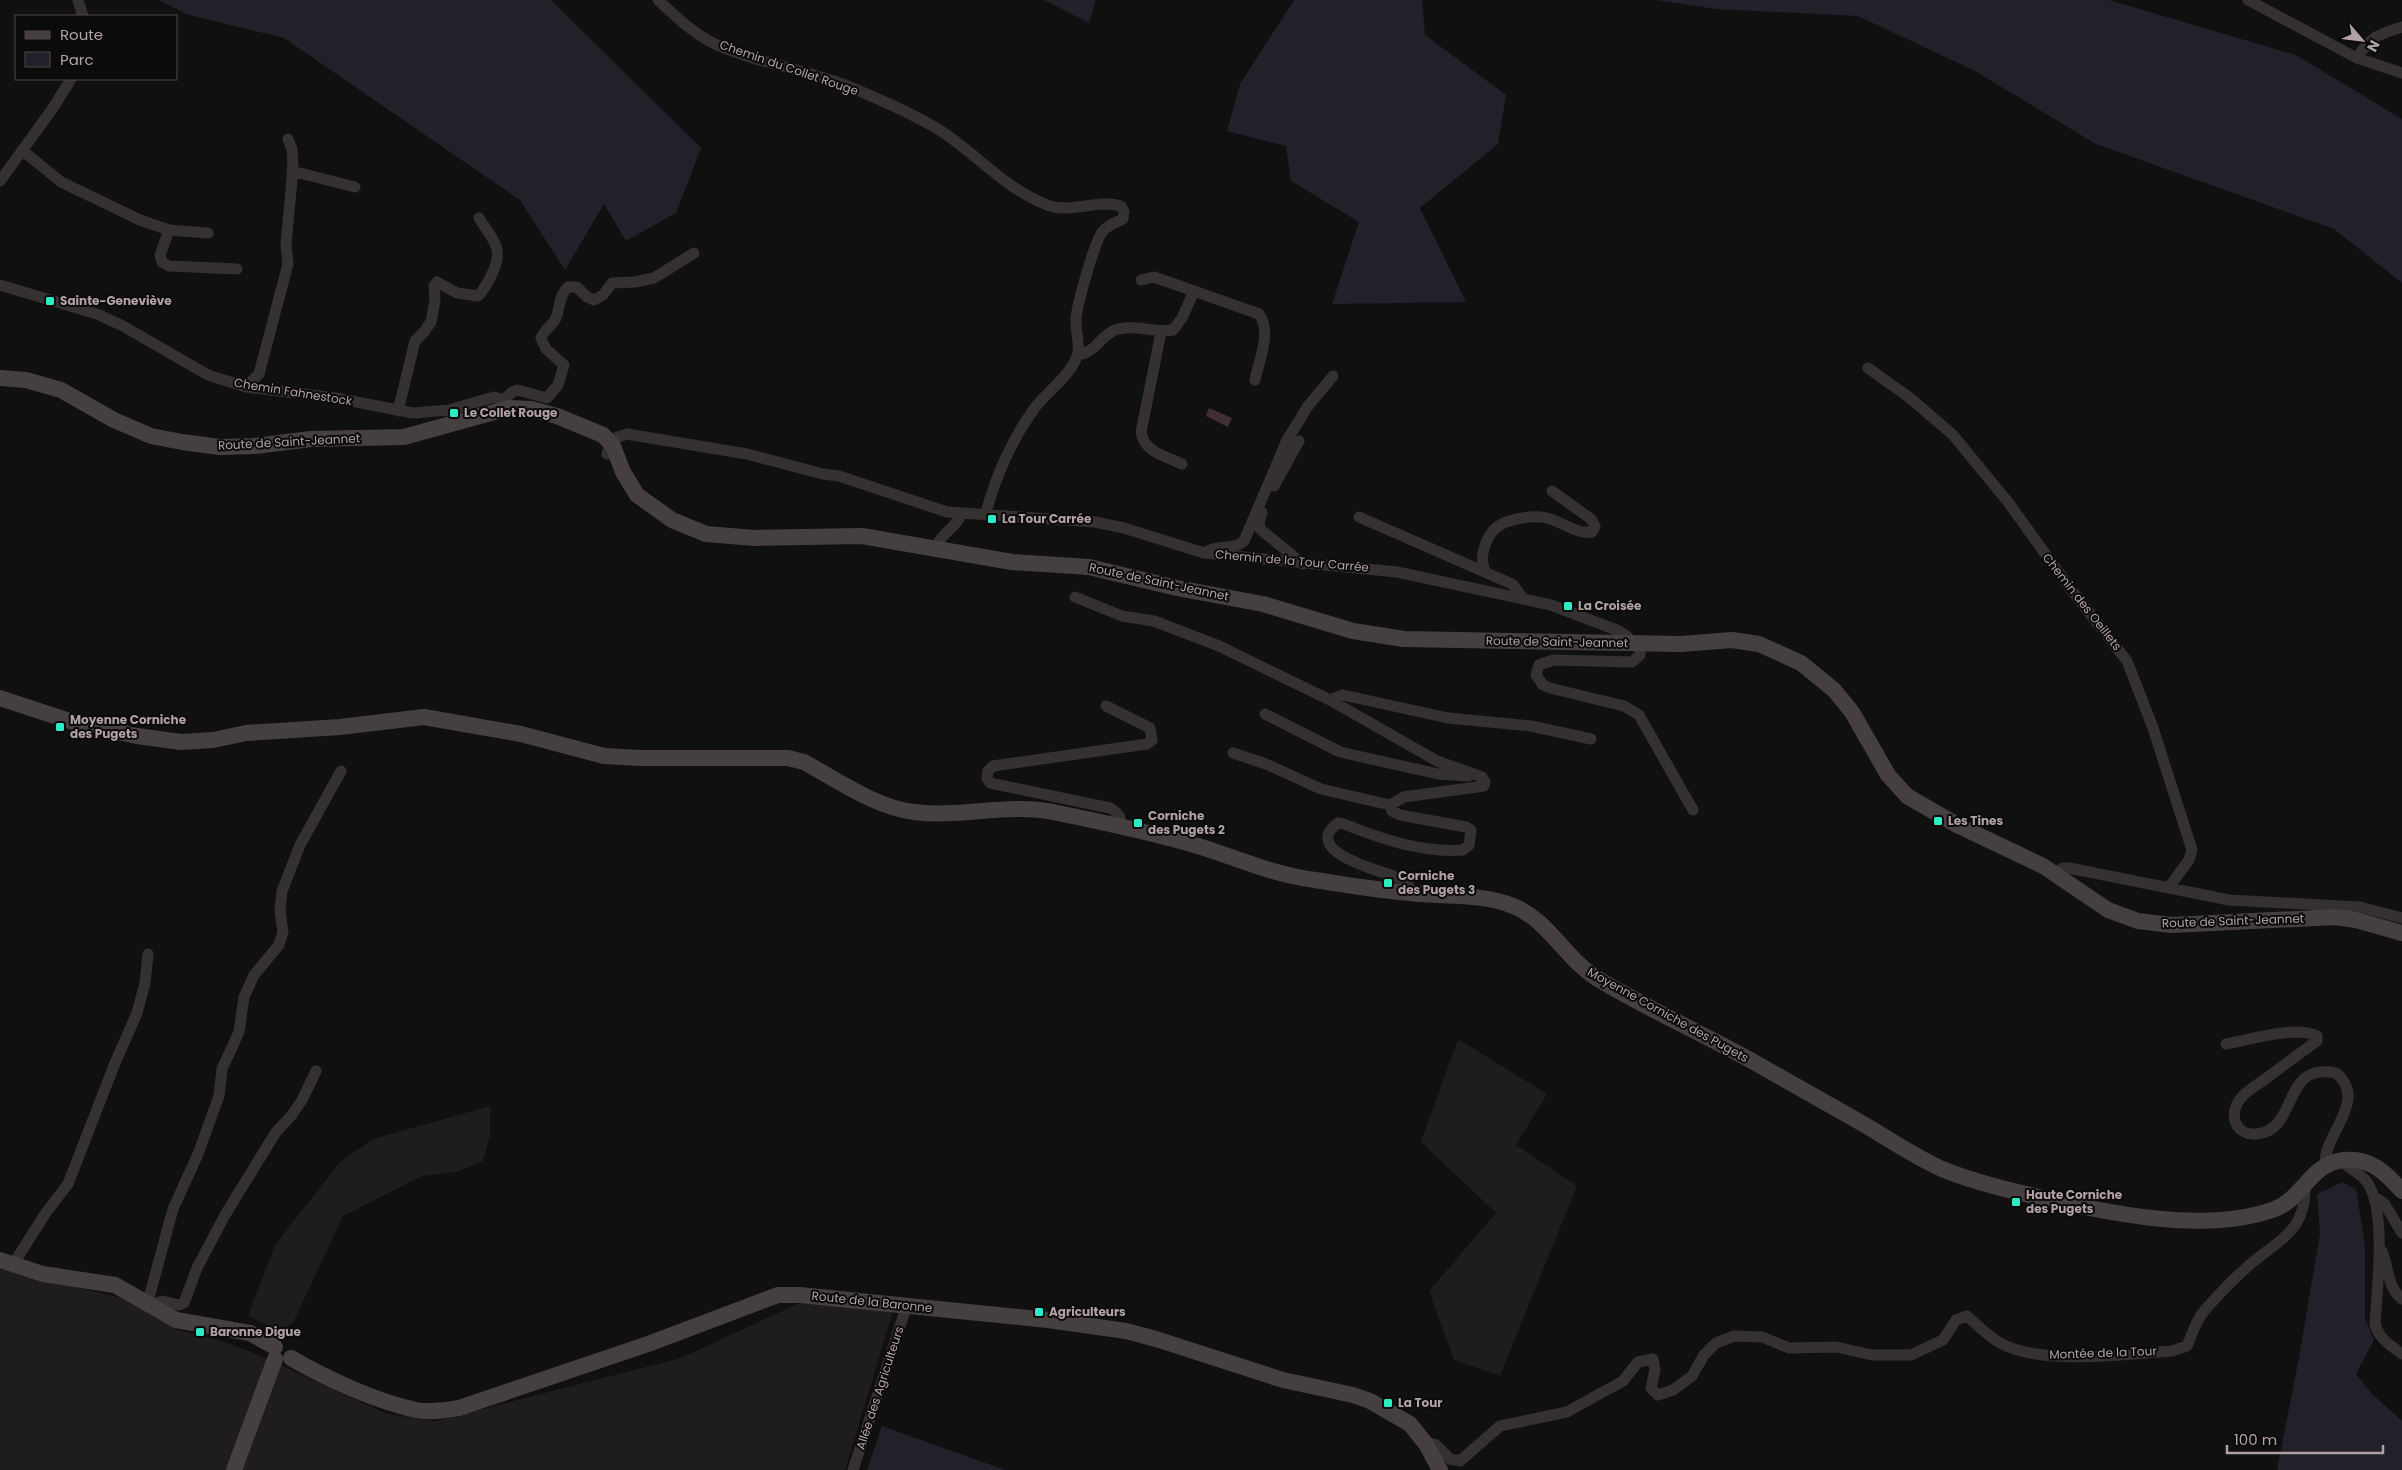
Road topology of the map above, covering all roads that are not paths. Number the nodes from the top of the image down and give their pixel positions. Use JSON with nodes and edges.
{"nodes":[{"id":1,"x":78,"y":0,"type":"edge"},
{"id":2,"x":658,"y":0,"type":"edge"},
{"id":3,"x":2248,"y":0,"type":"edge"},
{"id":4,"x":83,"y":15,"type":"edge"},
{"id":5,"x":2402,"y":27,"type":"edge"},
{"id":6,"x":2357,"y":58,"type":"junction"},
{"id":7,"x":2402,"y":73,"type":"edge"},
{"id":8,"x":70,"y":80,"type":"edge"},
{"id":9,"x":288,"y":139,"type":"dead end"},
{"id":10,"x":22,"y":150,"type":"junction"},
{"id":11,"x":292,"y":171,"type":"junction"},
{"id":12,"x":0,"y":181,"type":"edge"},
{"id":13,"x":355,"y":187,"type":"dead end"},
{"id":14,"x":479,"y":218,"type":"dead end"},
{"id":15,"x":169,"y":230,"type":"junction"},
{"id":16,"x":208,"y":233,"type":"dead end"},
{"id":17,"x":694,"y":253,"type":"dead end"},
{"id":18,"x":237,"y":269,"type":"dead end"},
{"id":19,"x":1141,"y":280,"type":"dead end"},
{"id":20,"x":0,"y":285,"type":"edge"},
{"id":21,"x":1194,"y":291,"type":"junction"},
{"id":22,"x":1161,"y":332,"type":"junction"},
{"id":23,"x":1078,"y":355,"type":"junction"},
{"id":24,"x":1868,"y":368,"type":"dead end"},
{"id":25,"x":1333,"y":376,"type":"dead end"},
{"id":26,"x":0,"y":378,"type":"edge"},
{"id":27,"x":1255,"y":380,"type":"dead end"},
{"id":28,"x":246,"y":387,"type":"junction"},
{"id":29,"x":507,"y":404,"type":"junction"},
{"id":30,"x":398,"y":411,"type":"junction"},
{"id":31,"x":1299,"y":441,"type":"dead end"},
{"id":32,"x":608,"y":448,"type":"junction"},
{"id":33,"x":1182,"y":464,"type":"dead end"},
{"id":34,"x":1552,"y":491,"type":"dead end"},
{"id":35,"x":962,"y":513,"type":"junction"},
{"id":36,"x":986,"y":513,"type":"junction"},
{"id":37,"x":1359,"y":518,"type":"dead end"},
{"id":38,"x":936,"y":548,"type":"junction"},
{"id":39,"x":1204,"y":553,"type":"junction"},
{"id":40,"x":1303,"y":564,"type":"junction"},
{"id":41,"x":1484,"y":571,"type":"junction"},
{"id":42,"x":1075,"y":597,"type":"dead end"},
{"id":43,"x":1523,"y":598,"type":"junction"},
{"id":44,"x":1635,"y":643,"type":"junction"},
{"id":45,"x":0,"y":698,"type":"edge"},
{"id":46,"x":1330,"y":700,"type":"junction"},
{"id":47,"x":1106,"y":706,"type":"dead end"},
{"id":48,"x":1265,"y":714,"type":"dead end"},
{"id":49,"x":1591,"y":739,"type":"dead end"},
{"id":50,"x":1233,"y":753,"type":"dead end"},
{"id":51,"x":341,"y":771,"type":"dead end"},
{"id":52,"x":1475,"y":775,"type":"junction"},
{"id":53,"x":1390,"y":806,"type":"junction"},
{"id":54,"x":1693,"y":810,"type":"dead end"},
{"id":55,"x":1120,"y":826,"type":"junction"},
{"id":56,"x":2054,"y":873,"type":"junction"},
{"id":57,"x":2168,"y":887,"type":"junction"},
{"id":58,"x":1409,"y":893,"type":"junction"},
{"id":59,"x":2402,"y":918,"type":"edge"},
{"id":60,"x":2402,"y":933,"type":"edge"},
{"id":61,"x":148,"y":954,"type":"dead end"},
{"id":62,"x":2226,"y":1044,"type":"dead end"},
{"id":63,"x":316,"y":1071,"type":"dead end"},
{"id":64,"x":2333,"y":1163,"type":"junction"},
{"id":65,"x":2305,"y":1183,"type":"junction"},
{"id":66,"x":2402,"y":1191,"type":"edge"},
{"id":67,"x":2374,"y":1197,"type":"junction"},
{"id":68,"x":2402,"y":1233,"type":"edge"},
{"id":69,"x":2378,"y":1243,"type":"junction"},
{"id":70,"x":7,"y":1262,"type":"edge"},
{"id":71,"x":2402,"y":1299,"type":"edge"},
{"id":72,"x":147,"y":1305,"type":"junction"},
{"id":73,"x":907,"y":1305,"type":"junction"},
{"id":74,"x":2402,"y":1354,"type":"edge"},
{"id":75,"x":281,"y":1357,"type":"junction"},
{"id":76,"x":1426,"y":1444,"type":"junction"},
{"id":77,"x":234,"y":1470,"type":"edge"},
{"id":78,"x":853,"y":1470,"type":"edge"},
{"id":79,"x":1440,"y":1470,"type":"edge"}],
"edges":[{"from":1,"to":4,"type":"street"},
{"from":2,"to":23,"type":"street","name":"Chemin du Collet Rouge"},
{"from":3,"to":6,"type":"street"},
{"from":5,"to":6,"type":"street"},
{"from":6,"to":7,"type":"street"},
{"from":8,"to":10,"type":"street"},
{"from":9,"to":11,"type":"street"},
{"from":10,"to":12,"type":"street"},
{"from":10,"to":15,"type":"street"},
{"from":11,"to":13,"type":"street"},
{"from":11,"to":28,"type":"street"},
{"from":14,"to":30,"type":"street"},
{"from":15,"to":16,"type":"street"},
{"from":15,"to":18,"type":"street"},
{"from":17,"to":29,"type":"street","name":"Chemin Fahnestock"},
{"from":19,"to":21,"type":"street"},
{"from":20,"to":28,"type":"street","name":"Chemin Fahnestock"},
{"from":21,"to":22,"type":"street"},
{"from":21,"to":27,"type":"street"},
{"from":22,"to":23,"type":"street"},
{"from":22,"to":33,"type":"street"},
{"from":23,"to":36,"type":"street"},
{"from":24,"to":57,"type":"street","name":"Chemin des Oeillets"},
{"from":25,"to":39,"type":"street"},
{"from":26,"to":29,"type":"main road","name":"Route de Saint-Jeannet"},
{"from":28,"to":30,"type":"street","name":"Chemin Fahnestock"},
{"from":29,"to":30,"type":"street","name":"Chemin Fahnestock"},
{"from":29,"to":32,"type":"main road","name":"Route de Saint-Jeannet"},
{"from":31,"to":40,"type":"street"},
{"from":32,"to":35,"type":"street","name":"Chemin de la Tour Carrée"},
{"from":32,"to":38,"type":"main road","name":"Route de Saint-Jeannet"},
{"from":34,"to":41,"type":"street"},
{"from":35,"to":36,"type":"street","name":"Chemin de la Tour Carrée"},
{"from":35,"to":38,"type":"street"},
{"from":36,"to":39,"type":"street","name":"Chemin de la Tour Carrée"},
{"from":37,"to":41,"type":"street"},
{"from":38,"to":44,"type":"main road","name":"Route de Saint-Jeannet"},
{"from":39,"to":40,"type":"street","name":"Chemin de la Tour Carrée"},
{"from":40,"to":43,"type":"street","name":"Chemin de la Tour Carrée"},
{"from":41,"to":43,"type":"street"},
{"from":42,"to":46,"type":"street"},
{"from":43,"to":44,"type":"street","name":"Chemin de la Tour Carrée"},
{"from":44,"to":54,"type":"street"},
{"from":44,"to":56,"type":"main road","name":"Route de Saint-Jeannet"},
{"from":45,"to":55,"type":"main road","name":"Moyenne Corniche des Pugets"},
{"from":46,"to":49,"type":"street"},
{"from":46,"to":52,"type":"street"},
{"from":47,"to":55,"type":"street"},
{"from":48,"to":52,"type":"street"},
{"from":50,"to":53,"type":"street"},
{"from":51,"to":72,"type":"street"},
{"from":52,"to":53,"type":"street"},
{"from":53,"to":58,"type":"street"},
{"from":55,"to":58,"type":"main road","name":"Moyenne Corniche des Pugets"},
{"from":56,"to":57,"type":"street"},
{"from":56,"to":60,"type":"main road","name":"Route de Saint-Jeannet"},
{"from":57,"to":59,"type":"street"},
{"from":58,"to":65,"type":"main road","name":"Moyenne Corniche des Pugets"},
{"from":61,"to":70,"type":"street"},
{"from":62,"to":64,"type":"street"},
{"from":63,"to":72,"type":"street"},
{"from":64,"to":65,"type":"main road","name":"Moyenne Corniche des Pugets"},
{"from":64,"to":66,"type":"main road"},
{"from":64,"to":67,"type":"street"},
{"from":65,"to":76,"type":"street","name":"Montée de la Tour"},
{"from":67,"to":68,"type":"street"},
{"from":67,"to":69,"type":"street"},
{"from":69,"to":71,"type":"street"},
{"from":69,"to":74,"type":"street"},
{"from":70,"to":72,"type":"main road","name":"Route de la Baronne"},
{"from":72,"to":75,"type":"main road","name":"Route de la Baronne"},
{"from":73,"to":75,"type":"main road","name":"Route de la Baronne"},
{"from":73,"to":76,"type":"main road","name":"Route de la Baronne"},
{"from":73,"to":78,"type":"street","name":"Allée des Agriculteurs"},
{"from":75,"to":77,"type":"main road"},
{"from":76,"to":79,"type":"main road","name":"Route de la Baronne"}]}
